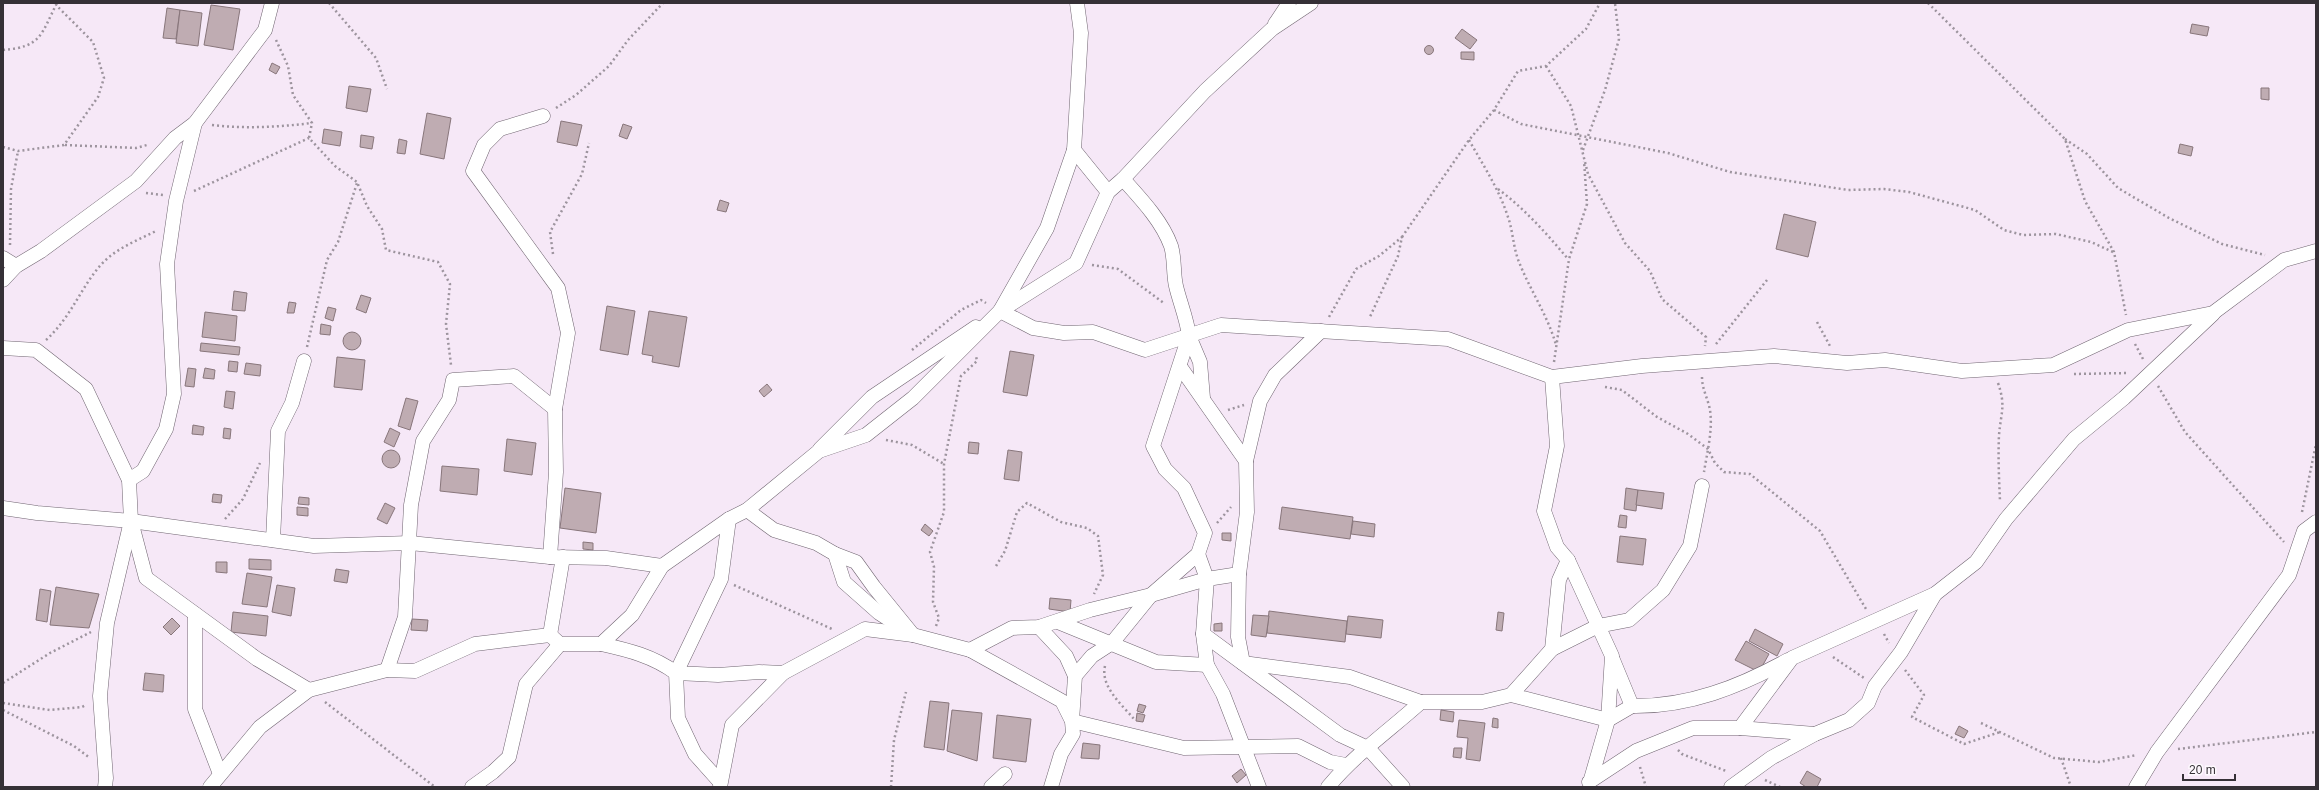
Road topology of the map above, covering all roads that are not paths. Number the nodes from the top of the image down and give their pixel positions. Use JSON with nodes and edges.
{"nodes":[{"id":1,"x":272,"y":3,"type":"edge"},
{"id":2,"x":1077,"y":3,"type":"edge"},
{"id":3,"x":1289,"y":3,"type":"edge"},
{"id":4,"x":1311,"y":3,"type":"edge"},
{"id":5,"x":1272,"y":29,"type":"junction"},
{"id":6,"x":543,"y":116,"type":"road end"},
{"id":7,"x":196,"y":123,"type":"junction"},
{"id":8,"x":1074,"y":150,"type":"junction"},
{"id":9,"x":1123,"y":179,"type":"junction"},
{"id":10,"x":1108,"y":192,"type":"junction"},
{"id":11,"x":2316,"y":251,"type":"edge"},
{"id":12,"x":3,"y":258,"type":"edge"},
{"id":13,"x":16,"y":266,"type":"junction"},
{"id":14,"x":3,"y":280,"type":"edge"},
{"id":15,"x":1000,"y":311,"type":"junction"},
{"id":16,"x":2213,"y":313,"type":"junction"},
{"id":17,"x":1321,"y":331,"type":"junction"},
{"id":18,"x":1189,"y":336,"type":"junction"},
{"id":19,"x":3,"y":348,"type":"edge"},
{"id":20,"x":304,"y":361,"type":"road end"},
{"id":21,"x":1181,"y":368,"type":"junction"},
{"id":22,"x":1552,"y":377,"type":"junction"},
{"id":23,"x":1204,"y":400,"type":"junction"},
{"id":24,"x":555,"y":409,"type":"junction"},
{"id":25,"x":819,"y":451,"type":"junction"},
{"id":26,"x":1246,"y":461,"type":"junction"},
{"id":27,"x":129,"y":480,"type":"junction"},
{"id":28,"x":1702,"y":486,"type":"road end"},
{"id":29,"x":3,"y":508,"type":"edge"},
{"id":30,"x":747,"y":510,"type":"junction"},
{"id":31,"x":729,"y":519,"type":"junction"},
{"id":32,"x":131,"y":521,"type":"junction"},
{"id":33,"x":2316,"y":522,"type":"edge"},
{"id":34,"x":273,"y":540,"type":"junction"},
{"id":35,"x":410,"y":543,"type":"junction"},
{"id":36,"x":834,"y":554,"type":"junction"},
{"id":37,"x":1198,"y":554,"type":"junction"},
{"id":38,"x":556,"y":557,"type":"junction"},
{"id":39,"x":1568,"y":560,"type":"junction"},
{"id":40,"x":662,"y":566,"type":"junction"},
{"id":41,"x":1239,"y":574,"type":"junction"},
{"id":42,"x":1207,"y":579,"type":"junction"},
{"id":43,"x":1935,"y":594,"type":"junction"},
{"id":44,"x":1151,"y":596,"type":"junction"},
{"id":45,"x":195,"y":614,"type":"junction"},
{"id":46,"x":1058,"y":622,"type":"junction"},
{"id":47,"x":1598,"y":626,"type":"junction"},
{"id":48,"x":1039,"y":627,"type":"junction"},
{"id":49,"x":1203,"y":634,"type":"junction"},
{"id":50,"x":917,"y":636,"type":"junction"},
{"id":51,"x":555,"y":640,"type":"junction"},
{"id":52,"x":1112,"y":643,"type":"junction"},
{"id":53,"x":601,"y":644,"type":"junction"},
{"id":54,"x":970,"y":650,"type":"junction"},
{"id":55,"x":1552,"y":650,"type":"junction"},
{"id":56,"x":1612,"y":656,"type":"junction"},
{"id":57,"x":1792,"y":658,"type":"junction"},
{"id":58,"x":1243,"y":663,"type":"junction"},
{"id":59,"x":1207,"y":665,"type":"junction"},
{"id":60,"x":387,"y":670,"type":"junction"},
{"id":61,"x":676,"y":673,"type":"junction"},
{"id":62,"x":783,"y":673,"type":"junction"},
{"id":63,"x":1075,"y":676,"type":"junction"},
{"id":64,"x":309,"y":690,"type":"junction"},
{"id":65,"x":1511,"y":695,"type":"junction"},
{"id":66,"x":1421,"y":702,"type":"junction"},
{"id":67,"x":1632,"y":706,"type":"junction"},
{"id":68,"x":1608,"y":720,"type":"junction"},
{"id":69,"x":1072,"y":721,"type":"junction"},
{"id":70,"x":1740,"y":728,"type":"junction"},
{"id":71,"x":1815,"y":734,"type":"junction"},
{"id":72,"x":1242,"y":747,"type":"junction"},
{"id":73,"x":1368,"y":748,"type":"junction"},
{"id":74,"x":1346,"y":765,"type":"junction"},
{"id":75,"x":220,"y":774,"type":"junction"},
{"id":76,"x":1005,"y":774,"type":"dead end"},
{"id":77,"x":106,"y":782,"type":"edge"},
{"id":78,"x":1588,"y":783,"type":"edge"},
{"id":79,"x":720,"y":784,"type":"edge"},
{"id":80,"x":118,"y":787,"type":"edge"},
{"id":81,"x":210,"y":787,"type":"edge"},
{"id":82,"x":472,"y":787,"type":"edge"},
{"id":83,"x":991,"y":787,"type":"edge"},
{"id":84,"x":1051,"y":787,"type":"edge"},
{"id":85,"x":1259,"y":787,"type":"edge"},
{"id":86,"x":1328,"y":787,"type":"edge"},
{"id":87,"x":1403,"y":787,"type":"edge"},
{"id":88,"x":1731,"y":787,"type":"edge"},
{"id":89,"x":2136,"y":787,"type":"edge"}],
"edges":[{"from":1,"to":7,"type":"street"},
{"from":2,"to":8,"type":"street"},
{"from":3,"to":5,"type":"street"},
{"from":4,"to":5,"type":"street"},
{"from":5,"to":9,"type":"street"},
{"from":6,"to":24,"type":"street"},
{"from":7,"to":13,"type":"street"},
{"from":7,"to":27,"type":"street"},
{"from":8,"to":10,"type":"street"},
{"from":8,"to":15,"type":"street"},
{"from":9,"to":10,"type":"street"},
{"from":9,"to":18,"type":"street"},
{"from":10,"to":15,"type":"street"},
{"from":11,"to":16,"type":"street"},
{"from":12,"to":13,"type":"street"},
{"from":13,"to":14,"type":"street"},
{"from":15,"to":18,"type":"street"},
{"from":15,"to":25,"type":"street"},
{"from":15,"to":25,"type":"street"},
{"from":16,"to":22,"type":"street"},
{"from":16,"to":43,"type":"street"},
{"from":17,"to":18,"type":"street"},
{"from":17,"to":22,"type":"street"},
{"from":17,"to":26,"type":"street"},
{"from":18,"to":21,"type":"street"},
{"from":18,"to":23,"type":"street"},
{"from":19,"to":27,"type":"street"},
{"from":20,"to":34,"type":"street"},
{"from":21,"to":23,"type":"street"},
{"from":21,"to":37,"type":"street"},
{"from":22,"to":39,"type":"street"},
{"from":23,"to":26,"type":"street"},
{"from":24,"to":35,"type":"street"},
{"from":24,"to":38,"type":"street"},
{"from":25,"to":30,"type":"street"},
{"from":26,"to":41,"type":"street"},
{"from":27,"to":32,"type":"street"},
{"from":28,"to":47,"type":"street"},
{"from":29,"to":32,"type":"street"},
{"from":30,"to":31,"type":"street"},
{"from":30,"to":36,"type":"street"},
{"from":31,"to":40,"type":"street"},
{"from":31,"to":61,"type":"street"},
{"from":32,"to":34,"type":"street"},
{"from":32,"to":45,"type":"street"},
{"from":32,"to":77,"type":"street"},
{"from":33,"to":89,"type":"street"},
{"from":34,"to":35,"type":"street"},
{"from":35,"to":38,"type":"street"},
{"from":35,"to":60,"type":"street"},
{"from":36,"to":50,"type":"street"},
{"from":36,"to":50,"type":"street"},
{"from":37,"to":42,"type":"street"},
{"from":37,"to":44,"type":"street"},
{"from":38,"to":40,"type":"street"},
{"from":38,"to":51,"type":"street"},
{"from":39,"to":47,"type":"street"},
{"from":39,"to":55,"type":"street"},
{"from":40,"to":53,"type":"street"},
{"from":41,"to":42,"type":"street"},
{"from":41,"to":58,"type":"street"},
{"from":42,"to":44,"type":"street"},
{"from":42,"to":49,"type":"street"},
{"from":43,"to":57,"type":"street"},
{"from":43,"to":71,"type":"street"},
{"from":44,"to":46,"type":"street"},
{"from":44,"to":52,"type":"street"},
{"from":45,"to":64,"type":"street"},
{"from":45,"to":75,"type":"street"},
{"from":46,"to":48,"type":"street"},
{"from":46,"to":52,"type":"street"},
{"from":47,"to":55,"type":"street"},
{"from":47,"to":56,"type":"street"},
{"from":48,"to":54,"type":"street"},
{"from":48,"to":63,"type":"street"},
{"from":49,"to":58,"type":"street"},
{"from":49,"to":59,"type":"street"},
{"from":50,"to":54,"type":"street"},
{"from":50,"to":62,"type":"street"},
{"from":51,"to":53,"type":"street"},
{"from":51,"to":60,"type":"street"},
{"from":51,"to":82,"type":"street"},
{"from":52,"to":59,"type":"street"},
{"from":52,"to":63,"type":"street"},
{"from":53,"to":61,"type":"street"},
{"from":54,"to":69,"type":"street"},
{"from":55,"to":65,"type":"street"},
{"from":56,"to":67,"type":"street"},
{"from":56,"to":68,"type":"street"},
{"from":57,"to":67,"type":"street"},
{"from":57,"to":70,"type":"street"},
{"from":58,"to":66,"type":"street"},
{"from":58,"to":73,"type":"street"},
{"from":59,"to":72,"type":"street"},
{"from":60,"to":64,"type":"street"},
{"from":61,"to":62,"type":"street"},
{"from":61,"to":79,"type":"street"},
{"from":62,"to":79,"type":"street"},
{"from":63,"to":69,"type":"street"},
{"from":64,"to":75,"type":"street"},
{"from":65,"to":66,"type":"street"},
{"from":65,"to":68,"type":"street"},
{"from":66,"to":73,"type":"street"},
{"from":67,"to":68,"type":"street"},
{"from":68,"to":78,"type":"street"},
{"from":69,"to":72,"type":"street"},
{"from":69,"to":84,"type":"street"},
{"from":70,"to":71,"type":"street"},
{"from":70,"to":78,"type":"street"},
{"from":71,"to":88,"type":"street"},
{"from":72,"to":74,"type":"street"},
{"from":72,"to":85,"type":"street"},
{"from":73,"to":74,"type":"street"},
{"from":73,"to":87,"type":"street"},
{"from":74,"to":86,"type":"street"},
{"from":75,"to":81,"type":"street"},
{"from":76,"to":83,"type":"street"},
{"from":77,"to":80,"type":"street"}]}
